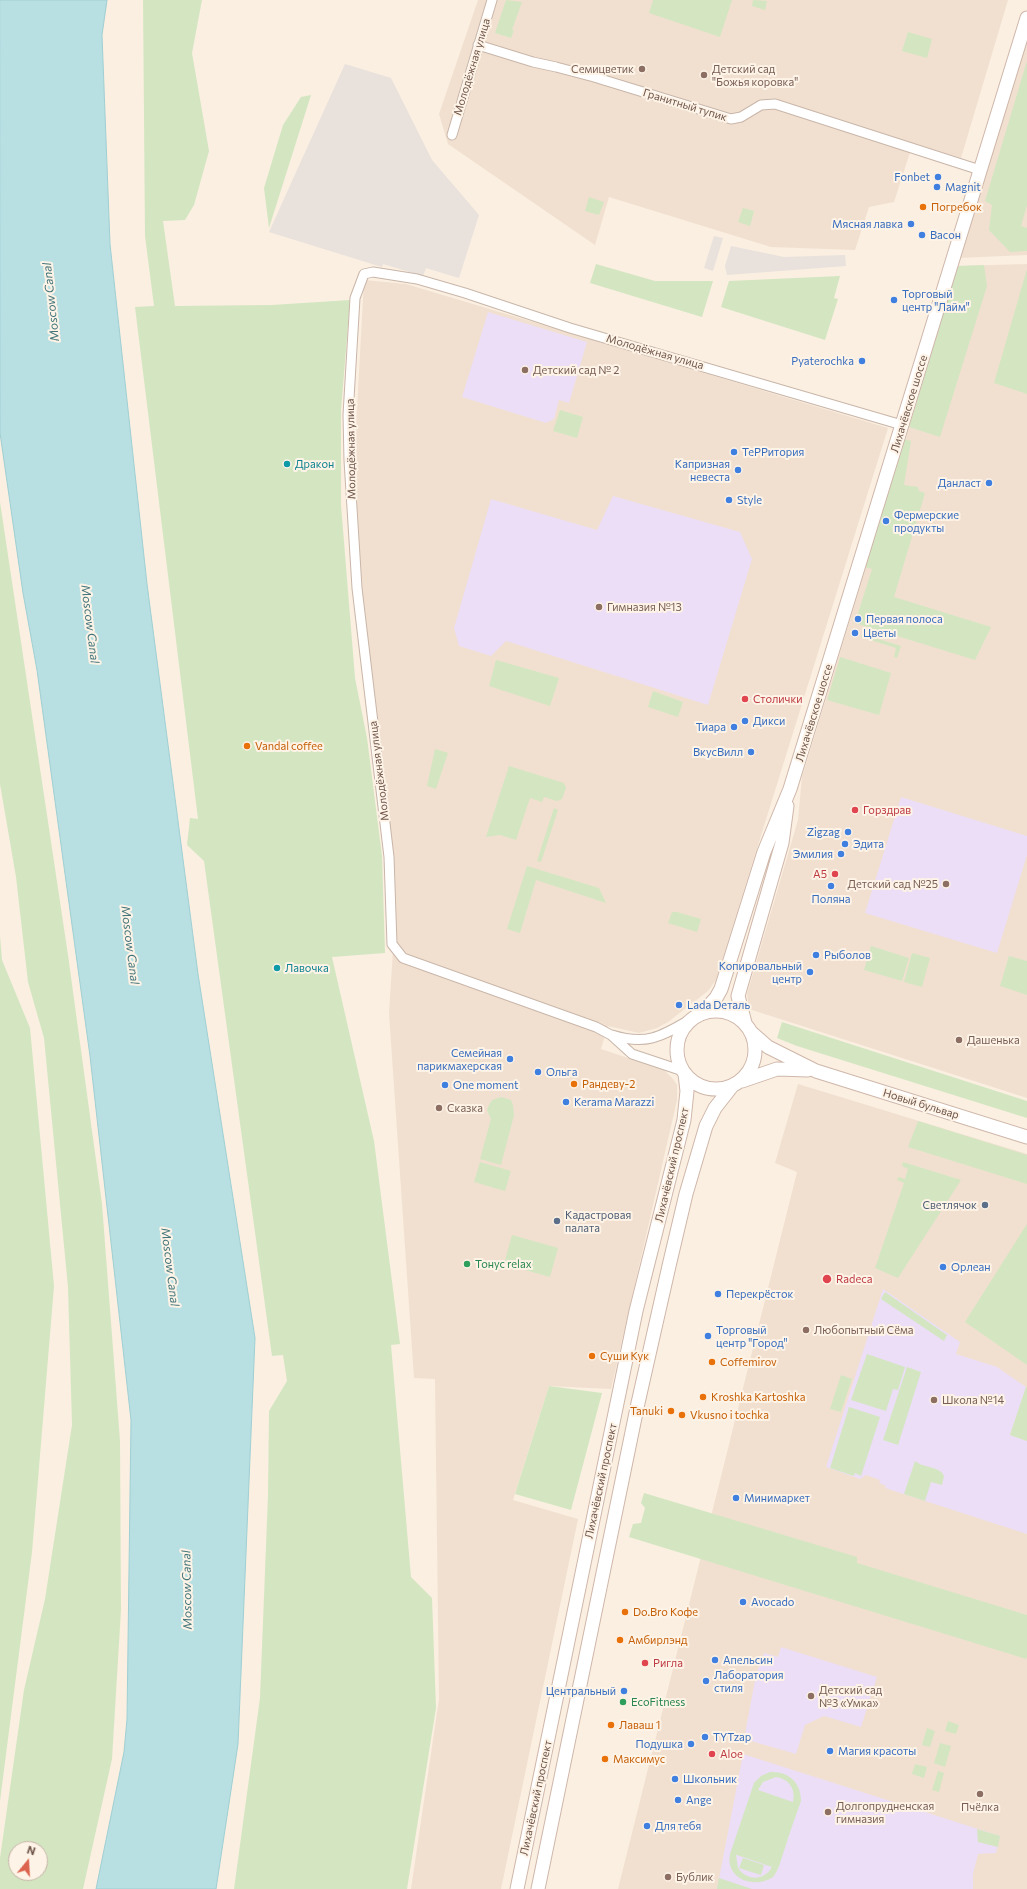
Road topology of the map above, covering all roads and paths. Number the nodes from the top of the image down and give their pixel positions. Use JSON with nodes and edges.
{"nodes":[{"id":1,"x":492,"y":0,"type":"edge"},
{"id":2,"x":1027,"y":18,"type":"edge"},
{"id":3,"x":478,"y":45,"type":"junction"},
{"id":4,"x":452,"y":135,"type":"dead end"},
{"id":5,"x":980,"y":170,"type":"junction"},
{"id":6,"x":902,"y":425,"type":"junction"},
{"id":7,"x":790,"y":789,"type":"junction"},
{"id":8,"x":696,"y":1016,"type":"junction"},
{"id":9,"x":748,"y":1028,"type":"junction"},
{"id":10,"x":611,"y":1035,"type":"junction"},
{"id":11,"x":816,"y":1071,"type":"junction"},
{"id":12,"x":684,"y":1072,"type":"junction"},
{"id":13,"x":736,"y":1084,"type":"junction"},
{"id":14,"x":1027,"y":1137,"type":"edge"},
{"id":15,"x":517,"y":1889,"type":"edge"},
{"id":16,"x":538,"y":1889,"type":"edge"}],
"edges":[{"from":1,"to":3,"type":"street","name":"Молодёжная улица"},
{"from":2,"to":5,"type":"main road","name":"Лихачёвское шоссе"},
{"from":3,"to":4,"type":"street","name":"Молодёжная улица"},
{"from":3,"to":5,"type":"street","name":"Гранитный тупик"},
{"from":5,"to":6,"type":"main road","name":"Лихачёвское шоссе"},
{"from":6,"to":7,"type":"main road","name":"Лихачёвское шоссе"},
{"from":6,"to":10,"type":"street","name":"Молодёжная улица"},
{"from":7,"to":8,"type":"main road","name":"Лихачёвское шоссе"},
{"from":7,"to":9,"type":"main road","name":"Лихачёвское шоссе"},
{"from":8,"to":9,"type":"main road"},
{"from":8,"to":10,"type":"street","name":"Молодёжная улица"},
{"from":8,"to":12,"type":"main road","name":"Лихачёвский проспект"},
{"from":9,"to":11,"type":"main road","name":"Новый бульвар"},
{"from":9,"to":13,"type":"main road","name":"Лихачёвский проспект"},
{"from":10,"to":12,"type":"street","name":"Молодёжная улица"},
{"from":11,"to":13,"type":"main road","name":"Новый бульвар"},
{"from":11,"to":14,"type":"main road","name":"Новый бульвар"},
{"from":12,"to":13,"type":"main road"},
{"from":12,"to":15,"type":"main road","name":"Лихачёвский проспект"},
{"from":13,"to":16,"type":"main road","name":"Лихачёвский проспект"}]}
